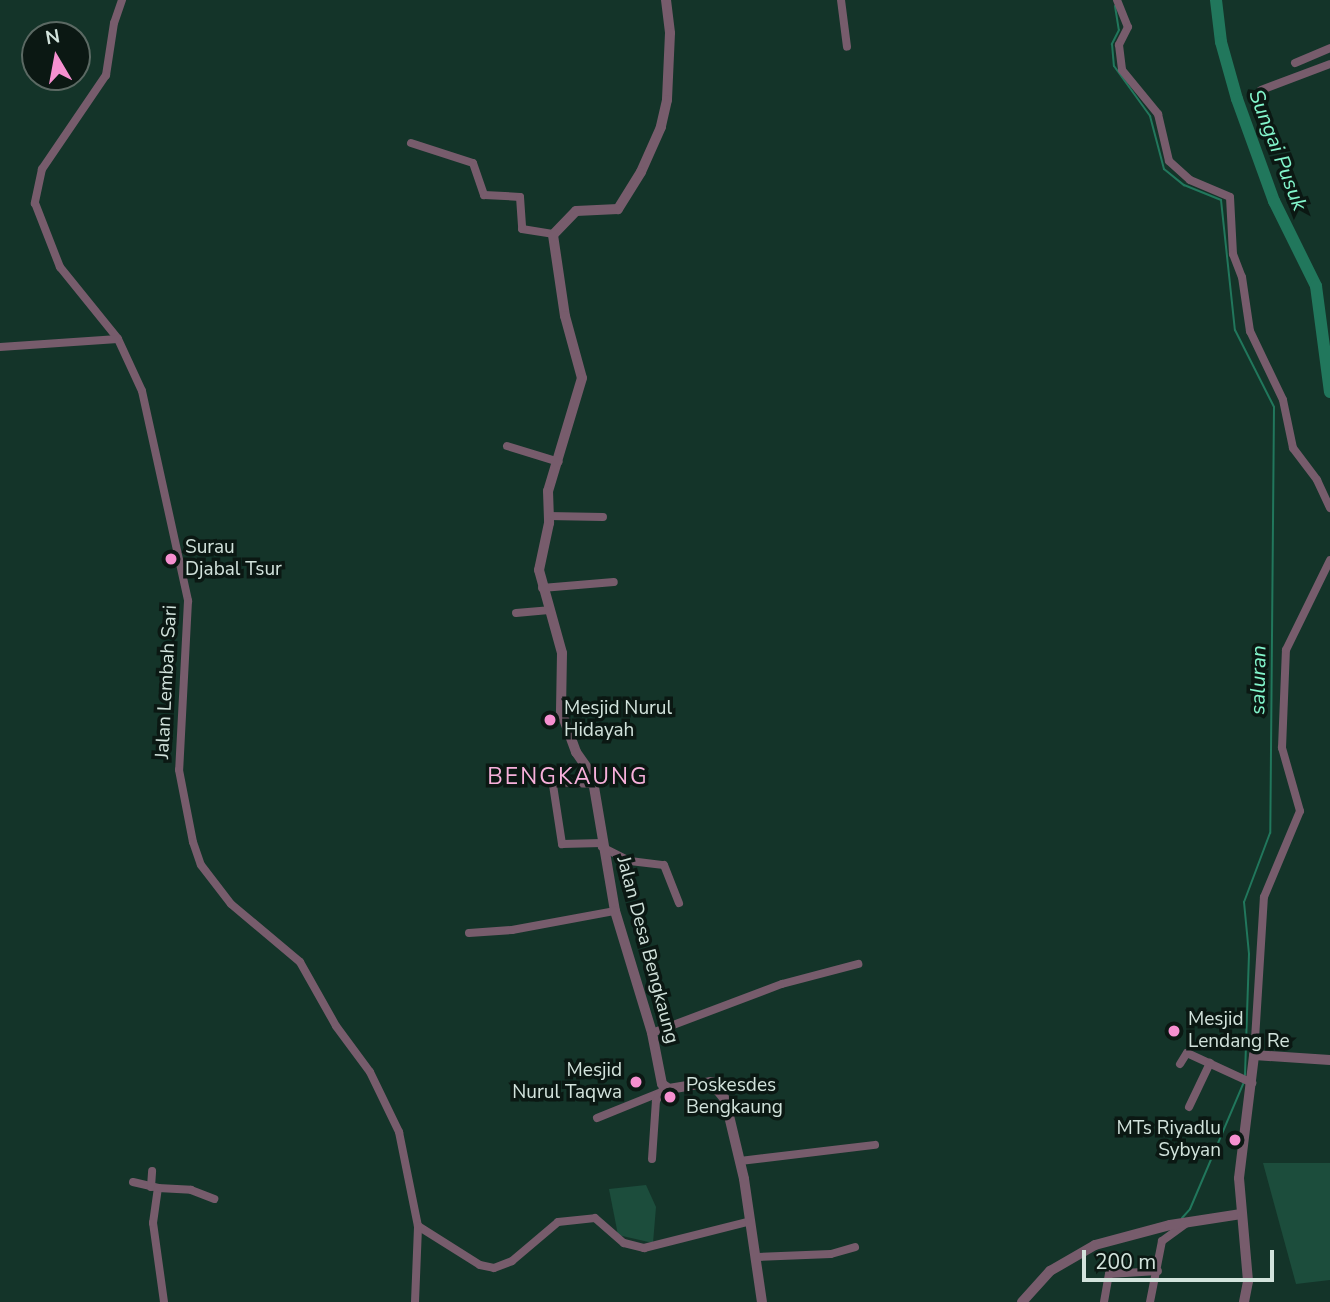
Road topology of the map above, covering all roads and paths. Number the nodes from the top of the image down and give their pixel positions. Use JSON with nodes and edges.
{"nodes":[{"id":1,"x":122,"y":0,"type":"edge"},
{"id":2,"x":666,"y":0,"type":"edge"},
{"id":3,"x":841,"y":0,"type":"edge"},
{"id":4,"x":1117,"y":0,"type":"edge"},
{"id":5,"x":847,"y":47,"type":"dead end"},
{"id":6,"x":1330,"y":48,"type":"edge"},
{"id":7,"x":1296,"y":63,"type":"dead end"},
{"id":8,"x":1330,"y":64,"type":"edge"},
{"id":9,"x":1261,"y":90,"type":"dead end"},
{"id":10,"x":411,"y":143,"type":"dead end"},
{"id":11,"x":553,"y":234,"type":"junction"},
{"id":12,"x":118,"y":339,"type":"junction"},
{"id":13,"x":0,"y":347,"type":"edge"},
{"id":14,"x":507,"y":446,"type":"dead end"},
{"id":15,"x":559,"y":462,"type":"junction"},
{"id":16,"x":1330,"y":508,"type":"edge"},
{"id":17,"x":548,"y":516,"type":"junction"},
{"id":18,"x":603,"y":517,"type":"dead end"},
{"id":19,"x":1330,"y":560,"type":"edge"},
{"id":20,"x":614,"y":582,"type":"dead end"},
{"id":21,"x":542,"y":588,"type":"junction"},
{"id":22,"x":549,"y":610,"type":"junction"},
{"id":23,"x":516,"y":612,"type":"dead end"},
{"id":24,"x":593,"y":784,"type":"junction"},
{"id":25,"x":602,"y":845,"type":"junction"},
{"id":26,"x":679,"y":903,"type":"dead end"},
{"id":27,"x":615,"y":911,"type":"junction"},
{"id":28,"x":469,"y":933,"type":"dead end"},
{"id":29,"x":859,"y":964,"type":"dead end"},
{"id":30,"x":652,"y":1033,"type":"junction"},
{"id":31,"x":1254,"y":1055,"type":"junction"},
{"id":32,"x":1330,"y":1060,"type":"edge"},
{"id":33,"x":1210,"y":1063,"type":"junction"},
{"id":34,"x":1180,"y":1064,"type":"dead end"},
{"id":35,"x":1248,"y":1081,"type":"junction"},
{"id":36,"x":662,"y":1090,"type":"junction"},
{"id":37,"x":1189,"y":1107,"type":"dead end"},
{"id":38,"x":597,"y":1118,"type":"dead end"},
{"id":39,"x":875,"y":1145,"type":"dead end"},
{"id":40,"x":652,"y":1159,"type":"dead end"},
{"id":41,"x":740,"y":1161,"type":"junction"},
{"id":42,"x":152,"y":1171,"type":"dead end"},
{"id":43,"x":133,"y":1182,"type":"dead end"},
{"id":44,"x":154,"y":1188,"type":"junction"},
{"id":45,"x":214,"y":1199,"type":"dead end"},
{"id":46,"x":1241,"y":1214,"type":"junction"},
{"id":47,"x":751,"y":1222,"type":"junction"},
{"id":48,"x":1181,"y":1223,"type":"junction"},
{"id":49,"x":418,"y":1226,"type":"junction"},
{"id":50,"x":855,"y":1247,"type":"dead end"},
{"id":51,"x":758,"y":1257,"type":"junction"},
{"id":52,"x":1158,"y":1271,"type":"junction"},
{"id":53,"x":164,"y":1302,"type":"edge"},
{"id":54,"x":415,"y":1302,"type":"edge"},
{"id":55,"x":762,"y":1302,"type":"edge"},
{"id":56,"x":1022,"y":1302,"type":"edge"},
{"id":57,"x":1104,"y":1302,"type":"edge"},
{"id":58,"x":1150,"y":1302,"type":"edge"},
{"id":59,"x":1244,"y":1302,"type":"edge"}],
"edges":[{"from":1,"to":12,"type":"street","name":"Jalan Lembah Sari"},
{"from":2,"to":11,"type":"street"},
{"from":3,"to":5,"type":"street"},
{"from":4,"to":16,"type":"street"},
{"from":6,"to":7,"type":"street"},
{"from":8,"to":9,"type":"street"},
{"from":10,"to":11,"type":"street"},
{"from":11,"to":15,"type":"street","name":"Jalan Desa Bengkaung"},
{"from":12,"to":13,"type":"street"},
{"from":12,"to":49,"type":"street","name":"Jalan Lembah Sari"},
{"from":14,"to":15,"type":"street"},
{"from":15,"to":17,"type":"street","name":"Jalan Desa Bengkaung"},
{"from":17,"to":18,"type":"street"},
{"from":17,"to":21,"type":"street","name":"Jalan Desa Bengkaung"},
{"from":19,"to":31,"type":"street"},
{"from":20,"to":21,"type":"street"},
{"from":21,"to":22,"type":"street","name":"Jalan Desa Bengkaung"},
{"from":22,"to":23,"type":"street"},
{"from":22,"to":24,"type":"street","name":"Jalan Desa Bengkaung"},
{"from":24,"to":25,"type":"street","name":"Jalan Desa Bengkaung"},
{"from":24,"to":25,"type":"street"},
{"from":25,"to":26,"type":"street"},
{"from":25,"to":27,"type":"street","name":"Jalan Desa Bengkaung"},
{"from":27,"to":28,"type":"street"},
{"from":27,"to":30,"type":"street","name":"Jalan Desa Bengkaung"},
{"from":29,"to":30,"type":"street"},
{"from":30,"to":36,"type":"street","name":"Jalan Desa Bengkaung"},
{"from":31,"to":32,"type":"street"},
{"from":31,"to":35,"type":"street"},
{"from":33,"to":34,"type":"street"},
{"from":33,"to":35,"type":"street"},
{"from":33,"to":37,"type":"street"},
{"from":35,"to":46,"type":"street"},
{"from":36,"to":38,"type":"street"},
{"from":36,"to":40,"type":"street"},
{"from":36,"to":41,"type":"street"},
{"from":39,"to":41,"type":"street"},
{"from":41,"to":47,"type":"street"},
{"from":42,"to":44,"type":"street"},
{"from":43,"to":44,"type":"street"},
{"from":44,"to":45,"type":"street"},
{"from":44,"to":53,"type":"street"},
{"from":46,"to":48,"type":"street"},
{"from":46,"to":59,"type":"street"},
{"from":47,"to":49,"type":"street"},
{"from":47,"to":51,"type":"street"},
{"from":48,"to":52,"type":"street"},
{"from":48,"to":56,"type":"street"},
{"from":49,"to":54,"type":"street","name":"Jalan Lembah Sari"},
{"from":50,"to":51,"type":"street"},
{"from":51,"to":55,"type":"street"},
{"from":52,"to":57,"type":"street"},
{"from":52,"to":58,"type":"street"}]}
